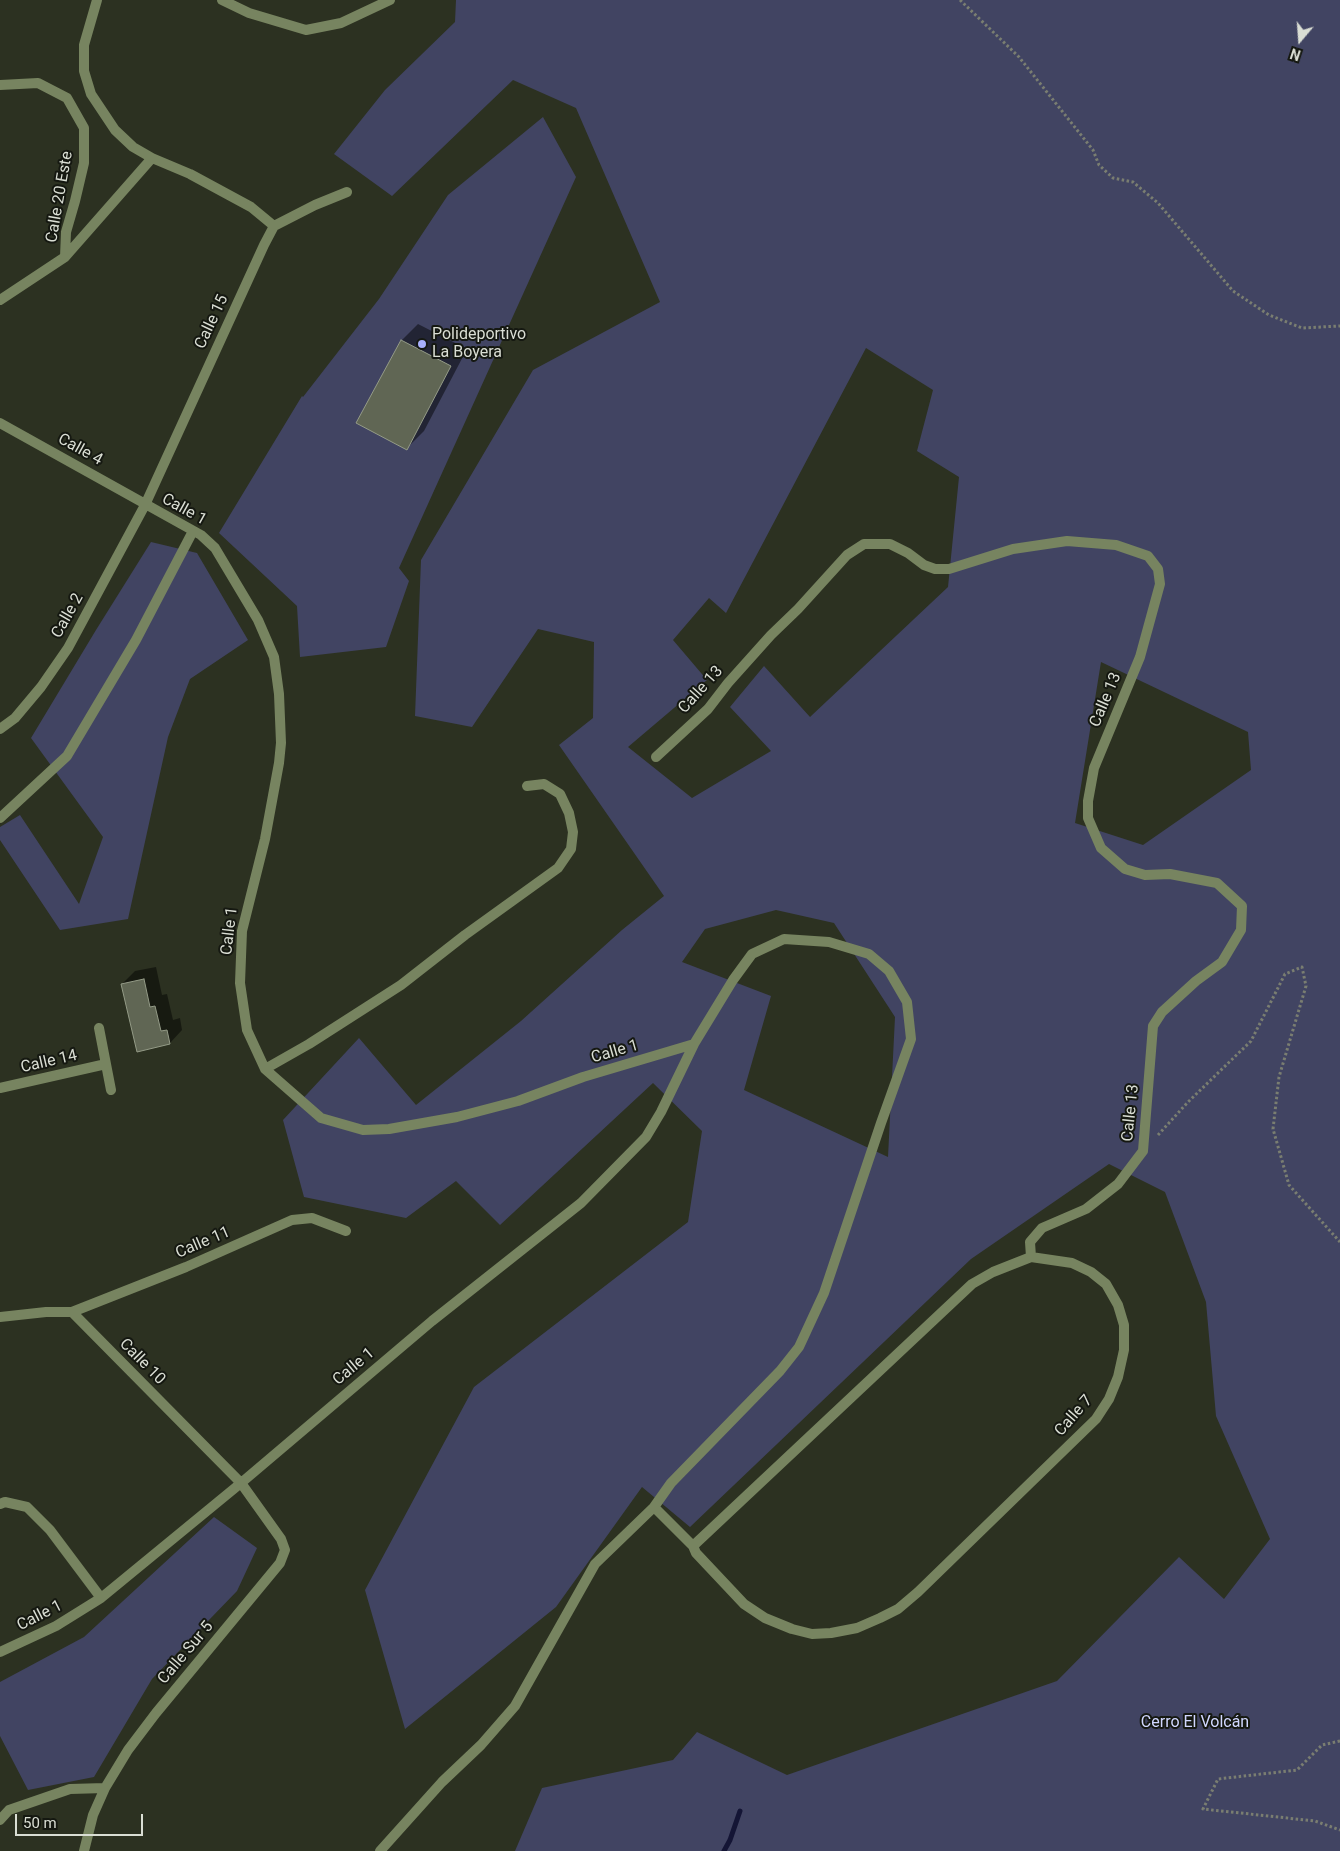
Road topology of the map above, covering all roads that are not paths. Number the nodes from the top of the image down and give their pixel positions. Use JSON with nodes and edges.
{"nodes":[{"id":1,"x":97,"y":0,"type":"edge"},
{"id":2,"x":222,"y":0,"type":"edge"},
{"id":3,"x":390,"y":0,"type":"edge"},
{"id":4,"x":0,"y":85,"type":"edge"},
{"id":5,"x":152,"y":158,"type":"junction"},
{"id":6,"x":348,"y":192,"type":"dead end"},
{"id":7,"x":274,"y":226,"type":"junction"},
{"id":8,"x":65,"y":257,"type":"junction"},
{"id":9,"x":0,"y":300,"type":"edge"},
{"id":10,"x":0,"y":423,"type":"edge"},
{"id":11,"x":144,"y":505,"type":"junction"},
{"id":12,"x":194,"y":532,"type":"junction"},
{"id":13,"x":0,"y":729,"type":"edge"},
{"id":14,"x":656,"y":757,"type":"dead end"},
{"id":15,"x":528,"y":786,"type":"dead end"},
{"id":16,"x":0,"y":818,"type":"edge"},
{"id":17,"x":99,"y":1028,"type":"dead end"},
{"id":18,"x":694,"y":1044,"type":"junction"},
{"id":19,"x":106,"y":1064,"type":"junction"},
{"id":20,"x":265,"y":1069,"type":"junction"},
{"id":21,"x":0,"y":1088,"type":"edge"},
{"id":22,"x":111,"y":1090,"type":"dead end"},
{"id":23,"x":346,"y":1232,"type":"dead end"},
{"id":24,"x":1031,"y":1257,"type":"junction"},
{"id":25,"x":72,"y":1312,"type":"junction"},
{"id":26,"x":0,"y":1317,"type":"edge"},
{"id":27,"x":241,"y":1483,"type":"junction"},
{"id":28,"x":0,"y":1504,"type":"edge"},
{"id":29,"x":654,"y":1507,"type":"junction"},
{"id":30,"x":693,"y":1546,"type":"junction"},
{"id":31,"x":101,"y":1598,"type":"junction"},
{"id":32,"x":0,"y":1652,"type":"edge"},
{"id":33,"x":105,"y":1788,"type":"junction"},
{"id":34,"x":0,"y":1820,"type":"edge"},
{"id":35,"x":84,"y":1851,"type":"edge"},
{"id":36,"x":380,"y":1851,"type":"edge"}],
"edges":[{"from":1,"to":5,"type":"street"},
{"from":2,"to":3,"type":"street"},
{"from":4,"to":8,"type":"street","name":"Calle 20 Este"},
{"from":5,"to":7,"type":"street"},
{"from":5,"to":8,"type":"street"},
{"from":6,"to":7,"type":"street"},
{"from":7,"to":11,"type":"street","name":"Calle 15"},
{"from":8,"to":9,"type":"street"},
{"from":10,"to":11,"type":"street","name":"Calle 4"},
{"from":11,"to":12,"type":"street","name":"Calle 1"},
{"from":11,"to":13,"type":"street","name":"Calle 2"},
{"from":12,"to":16,"type":"street"},
{"from":12,"to":20,"type":"street","name":"Calle 1"},
{"from":14,"to":24,"type":"street","name":"Calle 13"},
{"from":15,"to":20,"type":"street"},
{"from":17,"to":19,"type":"street"},
{"from":18,"to":20,"type":"street","name":"Calle 1"},
{"from":18,"to":27,"type":"street","name":"Calle 1"},
{"from":18,"to":29,"type":"street"},
{"from":19,"to":21,"type":"street","name":"Calle 14"},
{"from":19,"to":22,"type":"street"},
{"from":23,"to":25,"type":"street","name":"Calle 11"},
{"from":24,"to":30,"type":"street","name":"Calle 7"},
{"from":24,"to":30,"type":"street","name":"Calle 7"},
{"from":25,"to":26,"type":"street"},
{"from":25,"to":27,"type":"street","name":"Calle 10"},
{"from":27,"to":31,"type":"street","name":"Calle 1"},
{"from":27,"to":33,"type":"street","name":"Calle Sur 5"},
{"from":28,"to":31,"type":"street"},
{"from":29,"to":30,"type":"street","name":"Calle 7"},
{"from":29,"to":36,"type":"street"},
{"from":31,"to":32,"type":"street","name":"Calle 1"},
{"from":33,"to":34,"type":"street"},
{"from":33,"to":35,"type":"street","name":"Calle Sur 5"}]}
